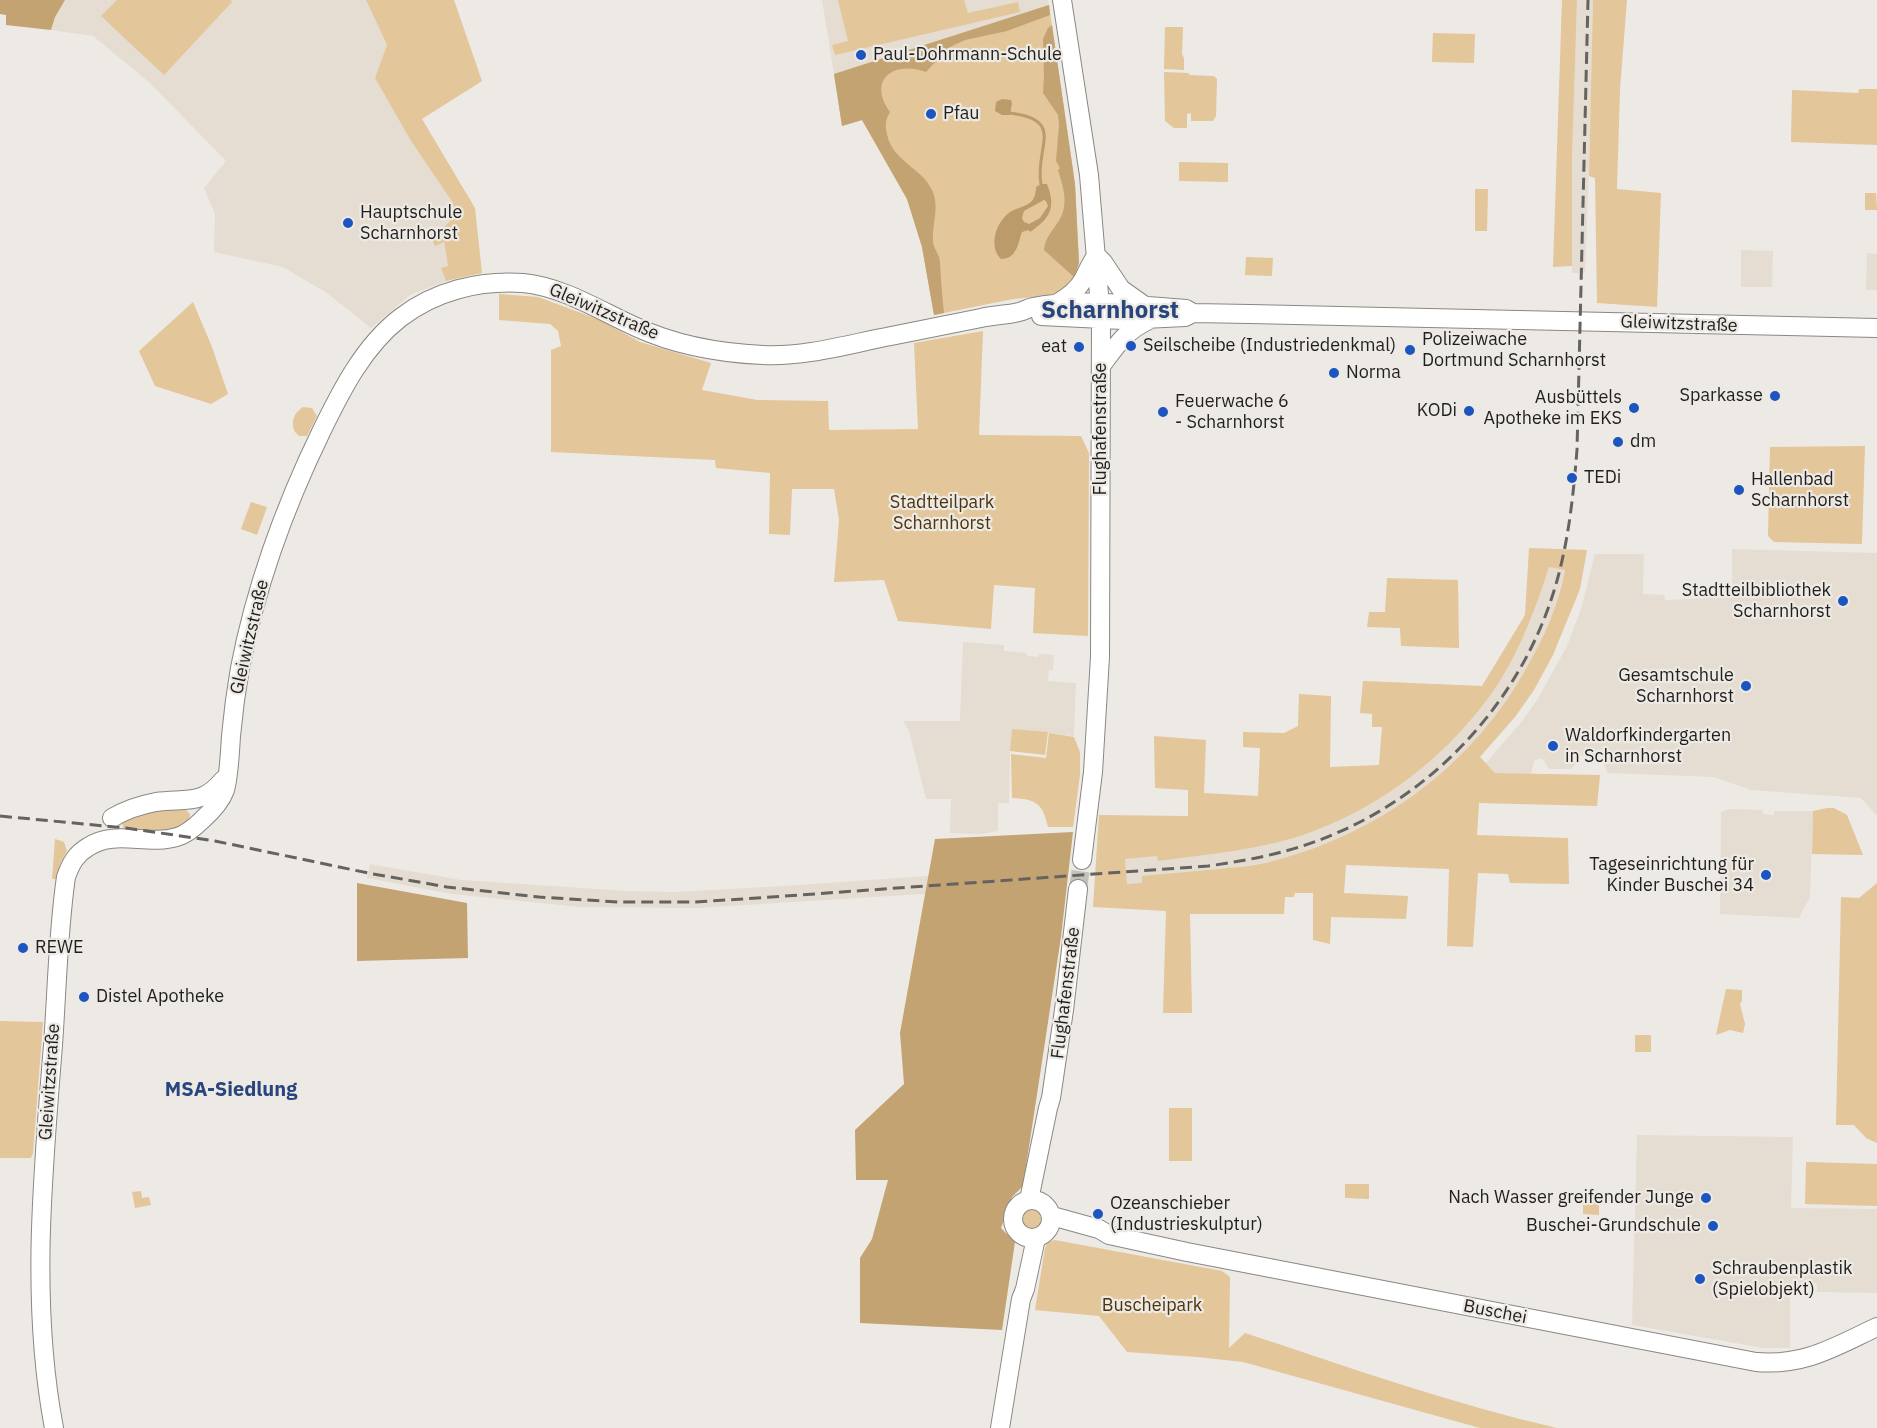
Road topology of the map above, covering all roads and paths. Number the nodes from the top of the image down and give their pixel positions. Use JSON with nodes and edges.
{"nodes":[{"id":1,"x":1062,"y":0,"type":"edge"},
{"id":2,"x":1096,"y":256,"type":"junction"},
{"id":3,"x":1054,"y":305,"type":"junction"},
{"id":4,"x":1101,"y":311,"type":"junction"},
{"id":5,"x":1022,"y":312,"type":"junction"},
{"id":6,"x":1150,"y":312,"type":"junction"},
{"id":7,"x":1877,"y":328,"type":"edge"},
{"id":8,"x":1101,"y":366,"type":"junction"},
{"id":9,"x":226,"y":776,"type":"junction"},
{"id":10,"x":112,"y":818,"type":"dead end"},
{"id":11,"x":1082,"y":860,"type":"tunnel mouth"},
{"id":12,"x":1078,"y":889,"type":"tunnel mouth"},
{"id":13,"x":1039,"y":1221,"type":"junction"},
{"id":14,"x":1877,"y":1328,"type":"edge"},
{"id":15,"x":54,"y":1428,"type":"edge"},
{"id":16,"x":1000,"y":1428,"type":"edge"}],
"edges":[{"from":1,"to":2,"type":"street","name":"Flughafenstraße"},
{"from":2,"to":3,"type":"street"},
{"from":2,"to":4,"type":"street","name":"Flughafenstraße"},
{"from":2,"to":6,"type":"street"},
{"from":3,"to":4,"type":"street","name":"Gleiwitzstraße"},
{"from":3,"to":5,"type":"street","name":"Gleiwitzstraße"},
{"from":4,"to":5,"type":"street","name":"Gleiwitzstraße"},
{"from":4,"to":6,"type":"street","name":"Gleiwitzstraße"},
{"from":4,"to":8,"type":"street","name":"Flughafenstraße"},
{"from":5,"to":9,"type":"street","name":"Gleiwitzstraße"},
{"from":6,"to":7,"type":"street","name":"Gleiwitzstraße"},
{"from":6,"to":8,"type":"street"},
{"from":8,"to":11,"type":"street","name":"Flughafenstraße"},
{"from":9,"to":10,"type":"street"},
{"from":9,"to":15,"type":"street","name":"Gleiwitzstraße"},
{"from":12,"to":13,"type":"street","name":"Flughafenstraße"},
{"from":13,"to":14,"type":"street","name":"Buschei"},
{"from":13,"to":16,"type":"street","name":"Flughafenstraße"}]}
